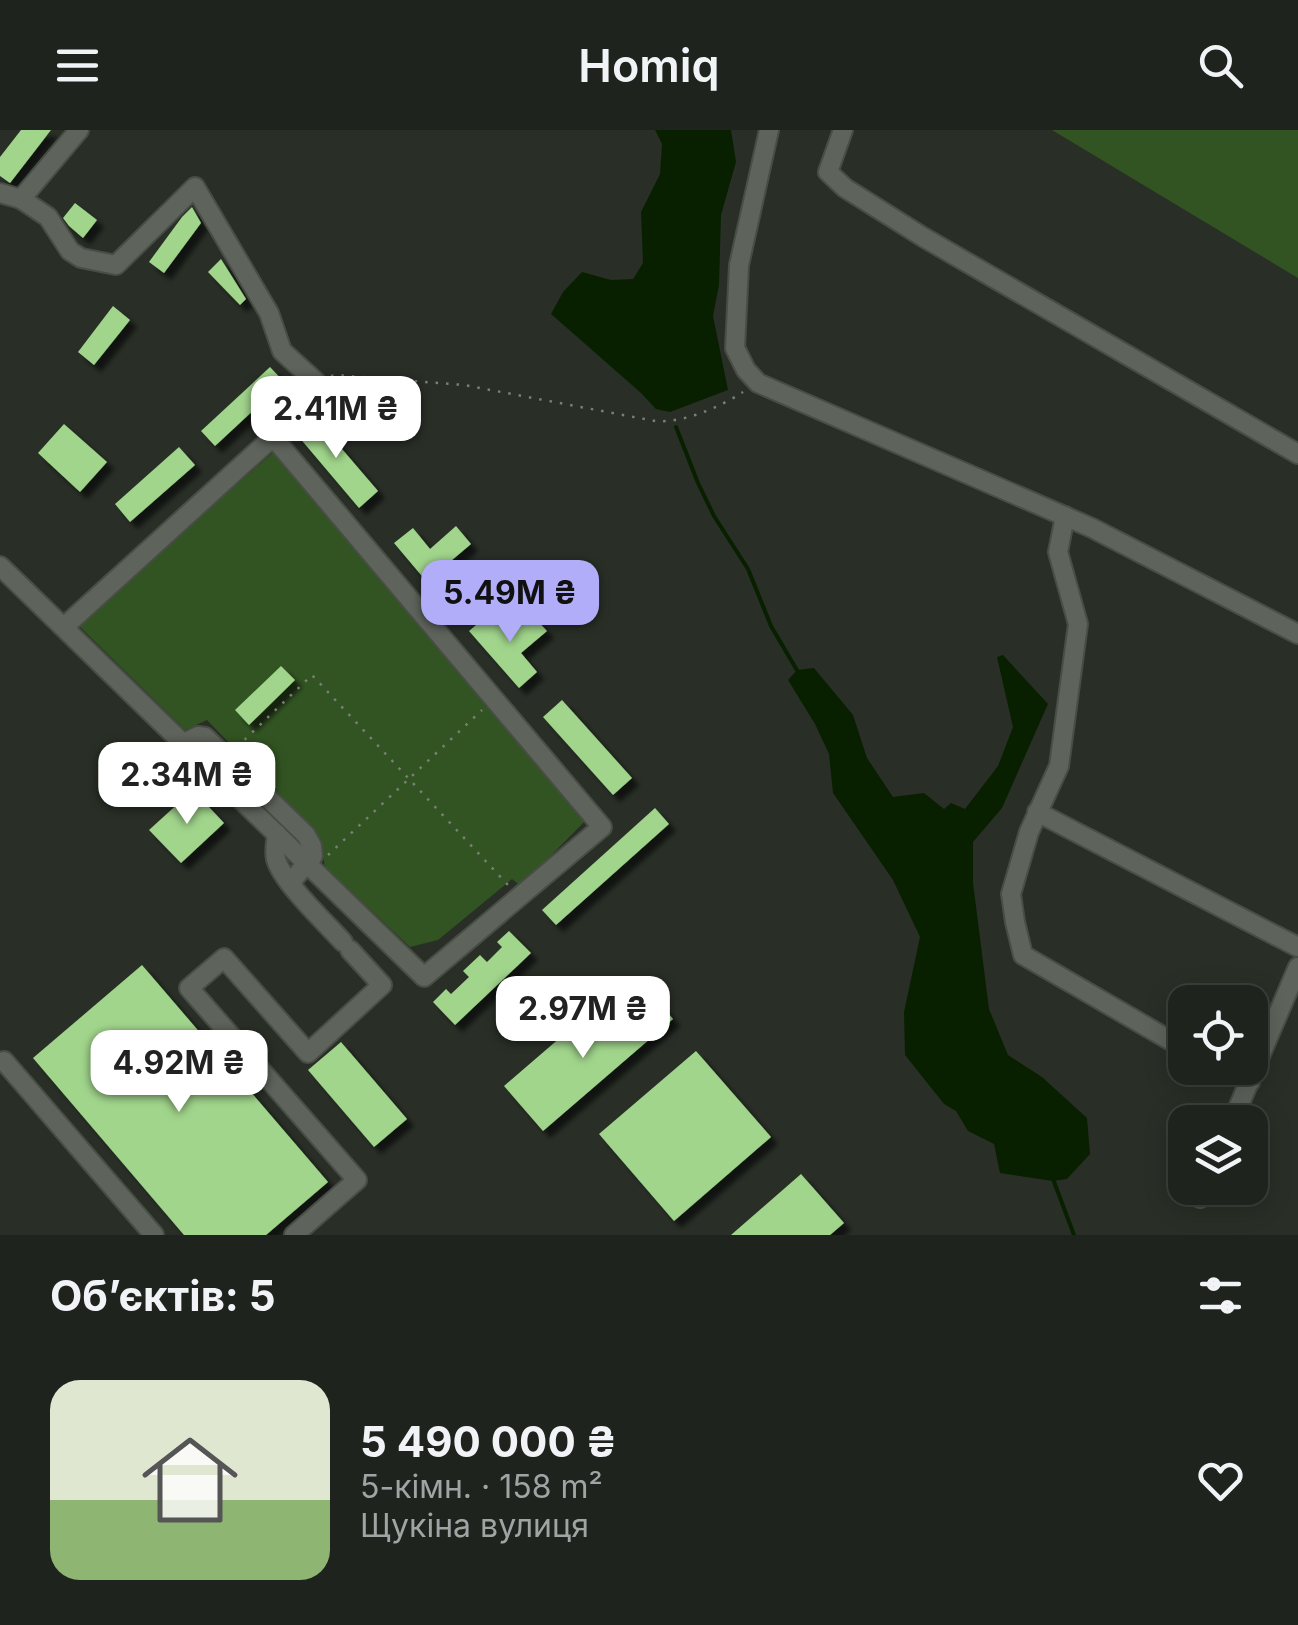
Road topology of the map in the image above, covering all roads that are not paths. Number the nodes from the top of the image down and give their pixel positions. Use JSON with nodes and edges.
{"nodes":[{"id":1,"x":79,"y":130,"type":"edge"},
{"id":2,"x":769,"y":130,"type":"edge"},
{"id":3,"x":843,"y":130,"type":"edge"},
{"id":4,"x":0,"y":193,"type":"edge"},
{"id":5,"x":21,"y":199,"type":"junction"},
{"id":6,"x":316,"y":382,"type":"road end"},
{"id":7,"x":1298,"y":454,"type":"edge"},
{"id":8,"x":1064,"y":516,"type":"junction"},
{"id":9,"x":0,"y":566,"type":"edge"},
{"id":10,"x":64,"y":626,"type":"junction"},
{"id":11,"x":1298,"y":634,"type":"edge"},
{"id":12,"x":184,"y":743,"type":"junction"},
{"id":13,"x":1037,"y":812,"type":"junction"},
{"id":14,"x":277,"y":834,"type":"junction"},
{"id":15,"x":311,"y":867,"type":"junction"},
{"id":16,"x":290,"y":884,"type":"junction"},
{"id":17,"x":1298,"y":947,"type":"edge"},
{"id":18,"x":1298,"y":967,"type":"edge"},
{"id":19,"x":1168,"y":1038,"type":"edge"},
{"id":20,"x":1268,"y":1039,"type":"edge"},
{"id":21,"x":4,"y":1061,"type":"dead end"},
{"id":22,"x":154,"y":1235,"type":"edge"},
{"id":23,"x":294,"y":1235,"type":"edge"}],
"edges":[{"from":1,"to":5,"type":"street"},
{"from":2,"to":8,"type":"street"},
{"from":3,"to":7,"type":"street"},
{"from":4,"to":5,"type":"street"},
{"from":5,"to":6,"type":"street"},
{"from":8,"to":11,"type":"street"},
{"from":8,"to":13,"type":"street"},
{"from":9,"to":10,"type":"street"},
{"from":10,"to":12,"type":"street"},
{"from":10,"to":15,"type":"street"},
{"from":12,"to":14,"type":"street"},
{"from":12,"to":15,"type":"street"},
{"from":13,"to":17,"type":"street"},
{"from":13,"to":19,"type":"street"},
{"from":14,"to":15,"type":"street"},
{"from":14,"to":16,"type":"street"},
{"from":15,"to":16,"type":"street"},
{"from":16,"to":23,"type":"street"},
{"from":18,"to":20,"type":"street"},
{"from":21,"to":22,"type":"street"}]}
